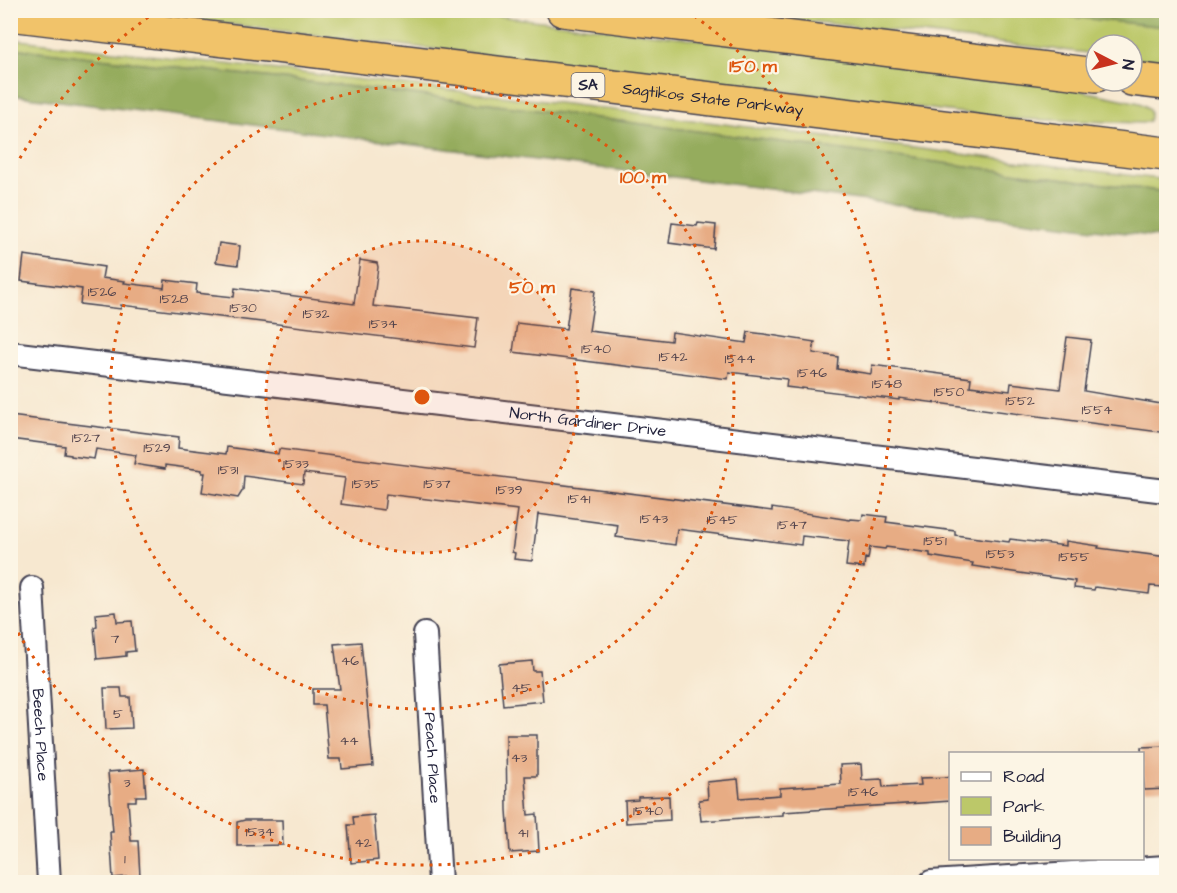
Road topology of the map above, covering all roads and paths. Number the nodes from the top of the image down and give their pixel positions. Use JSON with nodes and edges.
{"nodes":[{"id":1,"x":563,"y":10,"type":"edge"},
{"id":2,"x":10,"y":14,"type":"edge"},
{"id":3,"x":1084,"y":74,"type":"edge"},
{"id":4,"x":1144,"y":81,"type":"edge"},
{"id":5,"x":1167,"y":84,"type":"edge"},
{"id":6,"x":1167,"y":154,"type":"edge"},
{"id":7,"x":10,"y":353,"type":"edge"},
{"id":8,"x":1167,"y":491,"type":"edge"},
{"id":9,"x":32,"y":588,"type":"dead end"},
{"id":10,"x":425,"y":634,"type":"dead end"},
{"id":11,"x":1167,"y":867,"type":"edge"},
{"id":12,"x":49,"y":882,"type":"edge"},
{"id":13,"x":440,"y":882,"type":"edge"},
{"id":14,"x":931,"y":882,"type":"edge"}],
"edges":[{"from":1,"to":3,"type":"highway"},
{"from":2,"to":6,"type":"highway","name":"Sagtikos State Parkway","number":"SA"},
{"from":4,"to":5,"type":"highway"},
{"from":7,"to":8,"type":"street","name":"North Gardiner Drive"},
{"from":9,"to":12,"type":"street","name":"Beech Place"},
{"from":10,"to":13,"type":"street","name":"Peach Place"},
{"from":11,"to":14,"type":"street"}]}
